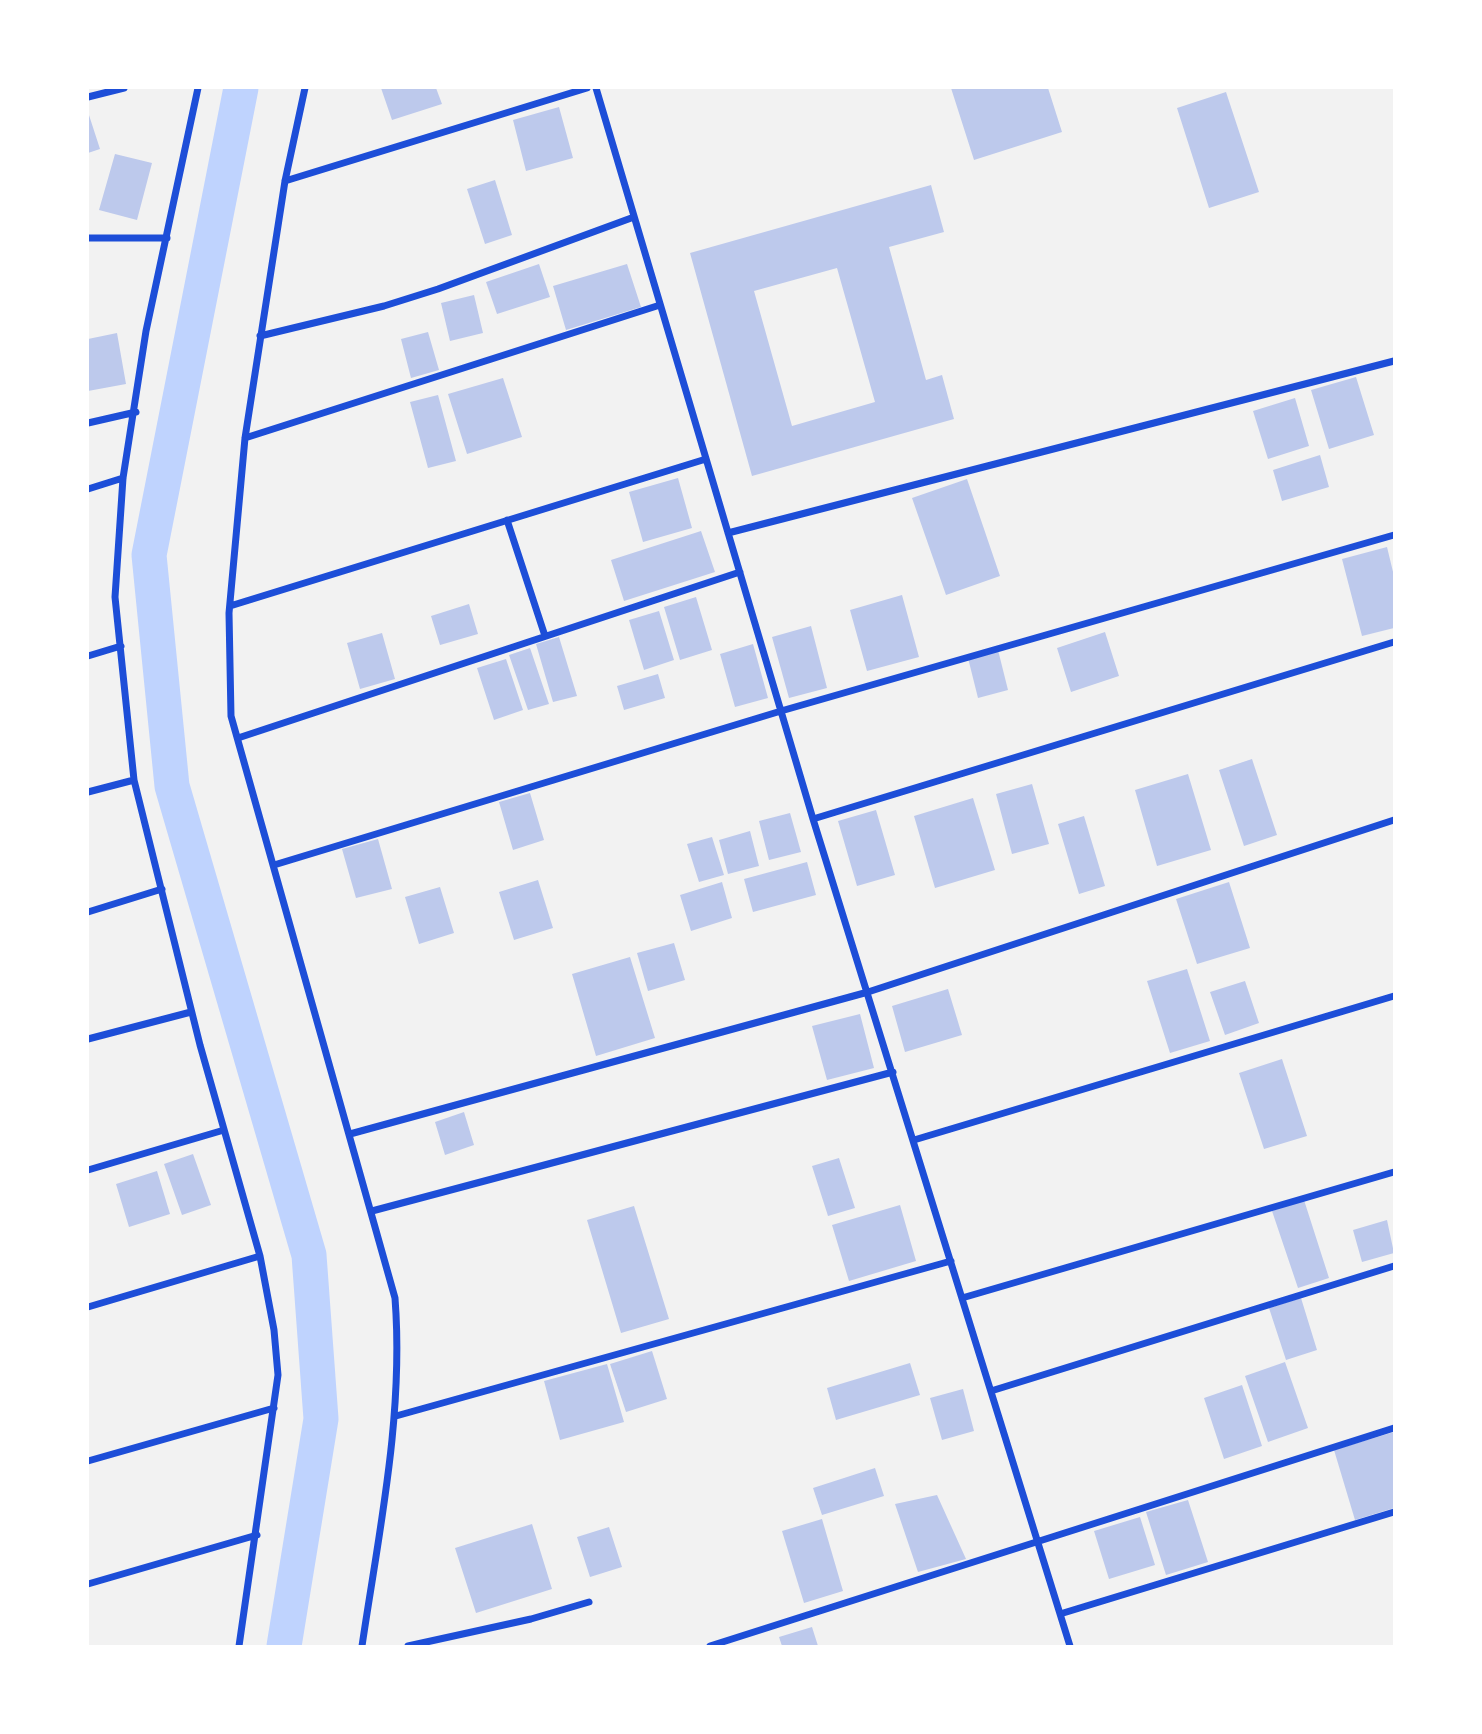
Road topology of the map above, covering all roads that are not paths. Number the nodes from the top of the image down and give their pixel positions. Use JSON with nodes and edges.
{"nodes":[{"id":1,"x":124,"y":88,"type":"edge"},
{"id":2,"x":198,"y":88,"type":"edge"},
{"id":3,"x":305,"y":88,"type":"edge"},
{"id":4,"x":587,"y":88,"type":"edge"},
{"id":5,"x":596,"y":88,"type":"edge"},
{"id":6,"x":88,"y":97,"type":"edge"},
{"id":7,"x":285,"y":181,"type":"junction"},
{"id":8,"x":634,"y":217,"type":"junction"},
{"id":9,"x":88,"y":238,"type":"edge"},
{"id":10,"x":167,"y":238,"type":"junction"},
{"id":11,"x":660,"y":305,"type":"junction"},
{"id":12,"x":260,"y":336,"type":"junction"},
{"id":13,"x":1395,"y":361,"type":"edge"},
{"id":14,"x":136,"y":412,"type":"junction"},
{"id":15,"x":88,"y":423,"type":"edge"},
{"id":16,"x":245,"y":438,"type":"junction"},
{"id":17,"x":706,"y":458,"type":"junction"},
{"id":18,"x":123,"y":478,"type":"junction"},
{"id":19,"x":88,"y":489,"type":"edge"},
{"id":20,"x":507,"y":520,"type":"junction"},
{"id":21,"x":728,"y":533,"type":"junction"},
{"id":22,"x":1395,"y":535,"type":"edge"},
{"id":23,"x":740,"y":572,"type":"junction"},
{"id":24,"x":230,"y":606,"type":"junction"},
{"id":25,"x":545,"y":636,"type":"junction"},
{"id":26,"x":1395,"y":642,"type":"edge"},
{"id":27,"x":121,"y":646,"type":"junction"},
{"id":28,"x":88,"y":656,"type":"edge"},
{"id":29,"x":781,"y":711,"type":"junction"},
{"id":30,"x":237,"y":738,"type":"junction"},
{"id":31,"x":134,"y":780,"type":"junction"},
{"id":32,"x":88,"y":792,"type":"edge"},
{"id":33,"x":813,"y":819,"type":"junction"},
{"id":34,"x":1395,"y":820,"type":"edge"},
{"id":35,"x":274,"y":865,"type":"junction"},
{"id":36,"x":162,"y":889,"type":"junction"},
{"id":37,"x":88,"y":912,"type":"edge"},
{"id":38,"x":868,"y":992,"type":"junction"},
{"id":39,"x":1395,"y":996,"type":"edge"},
{"id":40,"x":191,"y":1012,"type":"junction"},
{"id":41,"x":88,"y":1039,"type":"edge"},
{"id":42,"x":893,"y":1072,"type":"junction"},
{"id":43,"x":224,"y":1130,"type":"junction"},
{"id":44,"x":350,"y":1134,"type":"junction"},
{"id":45,"x":914,"y":1140,"type":"junction"},
{"id":46,"x":88,"y":1170,"type":"edge"},
{"id":47,"x":1395,"y":1172,"type":"edge"},
{"id":48,"x":372,"y":1211,"type":"junction"},
{"id":49,"x":260,"y":1256,"type":"junction"},
{"id":50,"x":951,"y":1261,"type":"junction"},
{"id":51,"x":1395,"y":1266,"type":"edge"},
{"id":52,"x":962,"y":1298,"type":"junction"},
{"id":53,"x":88,"y":1307,"type":"edge"},
{"id":54,"x":991,"y":1391,"type":"junction"},
{"id":55,"x":274,"y":1408,"type":"junction"},
{"id":56,"x":396,"y":1416,"type":"junction"},
{"id":57,"x":1395,"y":1428,"type":"edge"},
{"id":58,"x":88,"y":1461,"type":"edge"},
{"id":59,"x":1395,"y":1512,"type":"edge"},
{"id":60,"x":257,"y":1535,"type":"junction"},
{"id":61,"x":1038,"y":1542,"type":"junction"},
{"id":62,"x":88,"y":1584,"type":"edge"},
{"id":63,"x":589,"y":1602,"type":"dead end"},
{"id":64,"x":1060,"y":1614,"type":"junction"},
{"id":65,"x":239,"y":1647,"type":"edge"},
{"id":66,"x":362,"y":1647,"type":"edge"},
{"id":67,"x":408,"y":1647,"type":"edge"},
{"id":68,"x":710,"y":1647,"type":"edge"},
{"id":69,"x":1070,"y":1647,"type":"edge"}],
"edges":[{"from":1,"to":6,"type":"street"},
{"from":2,"to":10,"type":"street"},
{"from":3,"to":7,"type":"street"},
{"from":4,"to":7,"type":"street"},
{"from":5,"to":8,"type":"street"},
{"from":7,"to":12,"type":"street"},
{"from":8,"to":11,"type":"street"},
{"from":8,"to":12,"type":"street"},
{"from":9,"to":10,"type":"street"},
{"from":10,"to":14,"type":"street"},
{"from":11,"to":16,"type":"street"},
{"from":11,"to":17,"type":"street"},
{"from":12,"to":16,"type":"street"},
{"from":13,"to":21,"type":"street"},
{"from":14,"to":15,"type":"street"},
{"from":14,"to":18,"type":"street"},
{"from":16,"to":24,"type":"street"},
{"from":17,"to":20,"type":"street"},
{"from":17,"to":21,"type":"street"},
{"from":18,"to":19,"type":"street"},
{"from":18,"to":27,"type":"street"},
{"from":20,"to":24,"type":"street"},
{"from":20,"to":25,"type":"street"},
{"from":21,"to":23,"type":"street"},
{"from":22,"to":29,"type":"street"},
{"from":23,"to":25,"type":"street"},
{"from":23,"to":29,"type":"street"},
{"from":24,"to":30,"type":"street"},
{"from":25,"to":30,"type":"street"},
{"from":26,"to":33,"type":"street"},
{"from":27,"to":28,"type":"street"},
{"from":27,"to":31,"type":"street"},
{"from":29,"to":33,"type":"street"},
{"from":29,"to":35,"type":"street"},
{"from":30,"to":35,"type":"street"},
{"from":31,"to":32,"type":"street"},
{"from":31,"to":36,"type":"street"},
{"from":33,"to":38,"type":"street"},
{"from":34,"to":38,"type":"street"},
{"from":35,"to":44,"type":"street"},
{"from":36,"to":37,"type":"street"},
{"from":36,"to":40,"type":"street"},
{"from":38,"to":42,"type":"street"},
{"from":38,"to":44,"type":"street"},
{"from":39,"to":45,"type":"street"},
{"from":40,"to":41,"type":"street"},
{"from":40,"to":43,"type":"street"},
{"from":42,"to":45,"type":"street"},
{"from":42,"to":48,"type":"street"},
{"from":43,"to":46,"type":"street"},
{"from":43,"to":49,"type":"street"},
{"from":44,"to":48,"type":"street"},
{"from":45,"to":50,"type":"street"},
{"from":47,"to":52,"type":"street"},
{"from":48,"to":56,"type":"street"},
{"from":49,"to":53,"type":"street"},
{"from":49,"to":55,"type":"street"},
{"from":50,"to":52,"type":"street"},
{"from":50,"to":56,"type":"street"},
{"from":51,"to":54,"type":"street"},
{"from":52,"to":54,"type":"street"},
{"from":54,"to":61,"type":"street"},
{"from":55,"to":58,"type":"street"},
{"from":55,"to":60,"type":"street"},
{"from":56,"to":66,"type":"street"},
{"from":57,"to":61,"type":"street"},
{"from":59,"to":64,"type":"street"},
{"from":60,"to":62,"type":"street"},
{"from":60,"to":65,"type":"street"},
{"from":61,"to":64,"type":"street"},
{"from":61,"to":68,"type":"street"},
{"from":63,"to":67,"type":"street"},
{"from":64,"to":69,"type":"street"}]}
